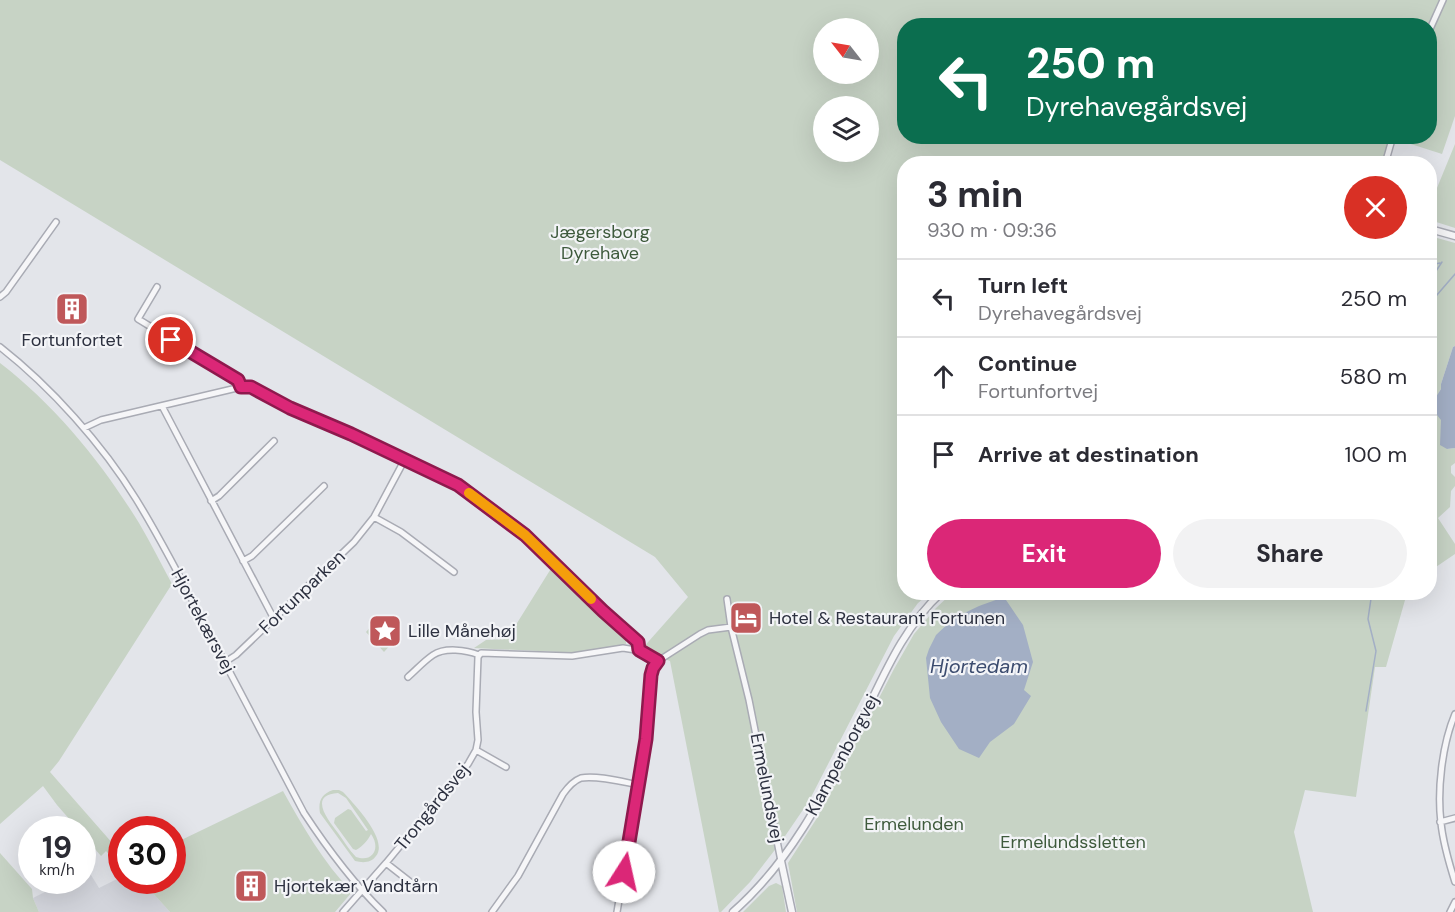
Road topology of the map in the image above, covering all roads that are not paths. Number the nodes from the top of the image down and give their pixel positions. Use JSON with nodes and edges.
{"nodes":[{"id":1,"x":1443,"y":0,"type":"edge"},
{"id":2,"x":1435,"y":18,"type":"edge"},
{"id":3,"x":56,"y":222,"type":"dead end"},
{"id":4,"x":40,"y":229,"type":"dead end"},
{"id":5,"x":1437,"y":231,"type":"edge"},
{"id":6,"x":48,"y":234,"type":"junction"},
{"id":7,"x":1455,"y":236,"type":"edge"},
{"id":8,"x":157,"y":287,"type":"dead end"},
{"id":9,"x":0,"y":297,"type":"edge"},
{"id":10,"x":0,"y":347,"type":"edge"},
{"id":11,"x":241,"y":387,"type":"junction"},
{"id":12,"x":162,"y":406,"type":"junction"},
{"id":13,"x":84,"y":429,"type":"junction"},
{"id":14,"x":274,"y":441,"type":"dead end"},
{"id":15,"x":405,"y":459,"type":"junction"},
{"id":16,"x":324,"y":486,"type":"dead end"},
{"id":17,"x":211,"y":501,"type":"junction"},
{"id":18,"x":374,"y":517,"type":"junction"},
{"id":19,"x":243,"y":561,"type":"junction"},
{"id":20,"x":454,"y":572,"type":"dead end"},
{"id":21,"x":727,"y":598,"type":"dead end"},
{"id":22,"x":934,"y":600,"type":"edge"},
{"id":23,"x":274,"y":619,"type":"junction"},
{"id":24,"x":731,"y":627,"type":"junction"},
{"id":25,"x":639,"y":650,"type":"junction"},
{"id":26,"x":479,"y":655,"type":"junction"},
{"id":27,"x":658,"y":661,"type":"junction"},
{"id":28,"x":225,"y":662,"type":"junction"},
{"id":29,"x":408,"y":677,"type":"dead end"},
{"id":30,"x":1455,"y":714,"type":"edge"},
{"id":31,"x":476,"y":750,"type":"junction"},
{"id":32,"x":506,"y":767,"type":"dead end"},
{"id":33,"x":639,"y":785,"type":"junction"},
{"id":34,"x":1455,"y":818,"type":"edge"},
{"id":35,"x":1440,"y":822,"type":"junction"},
{"id":36,"x":781,"y":861,"type":"junction"},
{"id":37,"x":386,"y":862,"type":"junction"},
{"id":38,"x":1455,"y":882,"type":"edge"},
{"id":39,"x":418,"y":888,"type":"dead end"},
{"id":40,"x":362,"y":889,"type":"junction"},
{"id":41,"x":1455,"y":902,"type":"edge"},
{"id":42,"x":343,"y":912,"type":"edge"},
{"id":43,"x":383,"y":912,"type":"edge"},
{"id":44,"x":492,"y":912,"type":"edge"},
{"id":45,"x":617,"y":912,"type":"edge"},
{"id":46,"x":733,"y":912,"type":"edge"},
{"id":47,"x":792,"y":912,"type":"edge"},
{"id":48,"x":1450,"y":912,"type":"edge"}],
"edges":[{"from":1,"to":2,"type":"street"},
{"from":3,"to":6,"type":"street"},
{"from":4,"to":6,"type":"street"},
{"from":5,"to":7,"type":"street"},
{"from":6,"to":9,"type":"street"},
{"from":8,"to":11,"type":"street"},
{"from":10,"to":13,"type":"street","name":"Hjortekærsvej"},
{"from":11,"to":12,"type":"street"},
{"from":11,"to":15,"type":"street"},
{"from":12,"to":13,"type":"street"},
{"from":12,"to":17,"type":"street"},
{"from":13,"to":28,"type":"street","name":"Hjortekærsvej"},
{"from":14,"to":17,"type":"street"},
{"from":15,"to":18,"type":"street","name":"Fortunparken"},
{"from":15,"to":25,"type":"street"},
{"from":16,"to":19,"type":"street"},
{"from":17,"to":19,"type":"street"},
{"from":18,"to":20,"type":"street"},
{"from":18,"to":23,"type":"street","name":"Fortunparken"},
{"from":19,"to":23,"type":"street"},
{"from":21,"to":24,"type":"street","name":"Ermelundsvej"},
{"from":22,"to":36,"type":"street","name":"Klampenborgvej"},
{"from":23,"to":28,"type":"street","name":"Fortunparken"},
{"from":24,"to":27,"type":"street"},
{"from":24,"to":36,"type":"street","name":"Ermelundsvej"},
{"from":25,"to":26,"type":"street"},
{"from":25,"to":27,"type":"street"},
{"from":26,"to":29,"type":"street"},
{"from":26,"to":31,"type":"street","name":"Trongårdsvej"},
{"from":27,"to":33,"type":"street"},
{"from":28,"to":40,"type":"street","name":"Hjortekærsvej"},
{"from":30,"to":35,"type":"street"},
{"from":31,"to":32,"type":"street","name":"Trongårdsvej"},
{"from":31,"to":37,"type":"street","name":"Trongårdsvej"},
{"from":33,"to":44,"type":"street"},
{"from":33,"to":45,"type":"street"},
{"from":34,"to":35,"type":"street"},
{"from":35,"to":38,"type":"street"},
{"from":36,"to":46,"type":"street","name":"Klampenborgvej"},
{"from":36,"to":47,"type":"street","name":"Ermelundsvej"},
{"from":37,"to":39,"type":"street","name":"Trongårdsvej"},
{"from":37,"to":40,"type":"street","name":"Trongårdsvej"},
{"from":40,"to":42,"type":"street","name":"Trongårdsvej"},
{"from":40,"to":43,"type":"street","name":"Hjortekærsvej"},
{"from":41,"to":48,"type":"street"}]}
